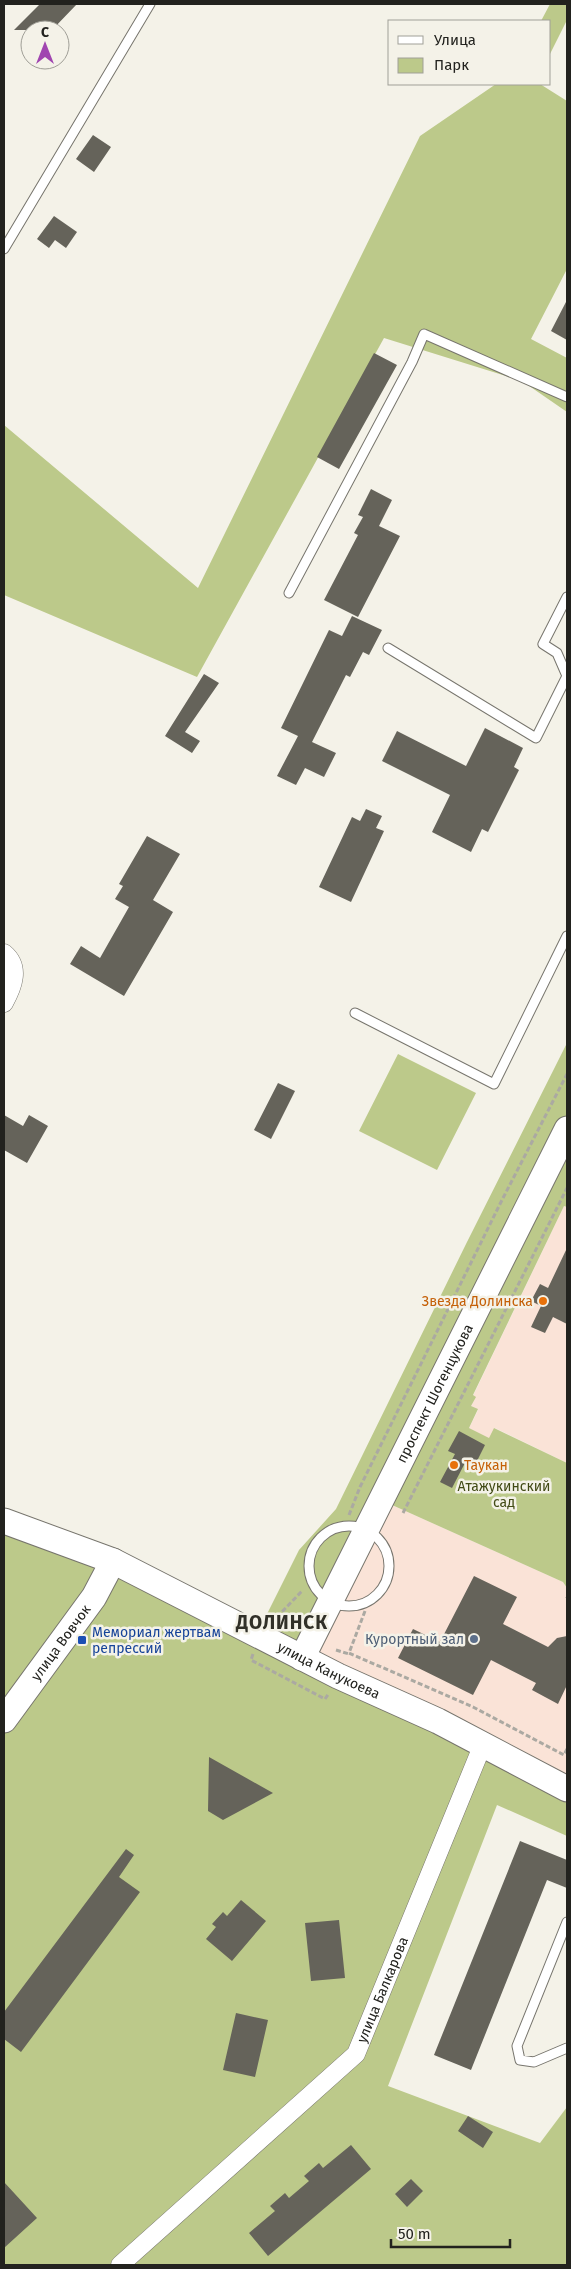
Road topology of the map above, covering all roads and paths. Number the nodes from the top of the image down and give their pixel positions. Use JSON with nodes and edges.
{"nodes":[{"id":1,"x":150,"y":4,"type":"edge"},
{"id":2,"x":4,"y":249,"type":"edge"},
{"id":3,"x":567,"y":397,"type":"edge"},
{"id":4,"x":289,"y":593,"type":"dead end"},
{"id":5,"x":567,"y":598,"type":"edge"},
{"id":6,"x":388,"y":648,"type":"dead end"},
{"id":7,"x":567,"y":936,"type":"edge"},
{"id":8,"x":4,"y":953,"type":"edge"},
{"id":9,"x":4,"y":1003,"type":"edge"},
{"id":10,"x":355,"y":1013,"type":"dead end"},
{"id":11,"x":567,"y":1074,"type":"edge"},
{"id":12,"x":567,"y":1129,"type":"edge"},
{"id":13,"x":567,"y":1188,"type":"edge"},
{"id":14,"x":403,"y":1513,"type":"dead end"},
{"id":15,"x":4,"y":1521,"type":"edge"},
{"id":16,"x":356,"y":1525,"type":"junction"},
{"id":17,"x":113,"y":1561,"type":"junction"},
{"id":18,"x":302,"y":1591,"type":"dead end"},
{"id":19,"x":329,"y":1602,"type":"junction"},
{"id":20,"x":365,"y":1611,"type":"dead end"},
{"id":21,"x":278,"y":1617,"type":"junction"},
{"id":22,"x":273,"y":1622,"type":"dead end"},
{"id":23,"x":287,"y":1624,"type":"dead end"},
{"id":24,"x":336,"y":1650,"type":"dead end"},
{"id":25,"x":349,"y":1653,"type":"junction"},
{"id":26,"x":253,"y":1654,"type":"dead end"},
{"id":27,"x":302,"y":1658,"type":"junction"},
{"id":28,"x":346,"y":1660,"type":"dead end"},
{"id":29,"x":334,"y":1686,"type":"dead end"},
{"id":30,"x":4,"y":1720,"type":"edge"},
{"id":31,"x":483,"y":1744,"type":"junction"},
{"id":32,"x":567,"y":1749,"type":"edge"},
{"id":33,"x":567,"y":1789,"type":"edge"},
{"id":34,"x":567,"y":1922,"type":"edge"},
{"id":35,"x":567,"y":2048,"type":"edge"},
{"id":36,"x":120,"y":2265,"type":"edge"}],
"edges":[{"from":1,"to":2,"type":"lane"},
{"from":3,"to":4,"type":"lane"},
{"from":5,"to":6,"type":"lane"},
{"from":7,"to":10,"type":"lane"},
{"from":8,"to":9,"type":"street"},
{"from":11,"to":16,"type":"path"},
{"from":12,"to":16,"type":"street","name":"проспект Шогенцукова"},
{"from":13,"to":14,"type":"path"},
{"from":15,"to":17,"type":"street","name":"улица Канукоева"},
{"from":16,"to":19,"type":"street","name":"проспект Шогенцукова"},
{"from":16,"to":19,"type":"lane"},
{"from":16,"to":19,"type":"lane"},
{"from":17,"to":27,"type":"street","name":"улица Канукоева"},
{"from":17,"to":30,"type":"street","name":"улица Вовчок"},
{"from":18,"to":21,"type":"path"},
{"from":19,"to":27,"type":"street","name":"проспект Шогенцукова"},
{"from":20,"to":25,"type":"path"},
{"from":21,"to":22,"type":"path"},
{"from":21,"to":23,"type":"path"},
{"from":24,"to":25,"type":"path"},
{"from":25,"to":28,"type":"path"},
{"from":25,"to":32,"type":"path"},
{"from":26,"to":29,"type":"path"},
{"from":27,"to":31,"type":"street","name":"улица Канукоева"},
{"from":31,"to":33,"type":"street","name":"улица Канукоева"},
{"from":31,"to":36,"type":"street","name":"улица Балкарова"},
{"from":34,"to":35,"type":"lane"}]}
